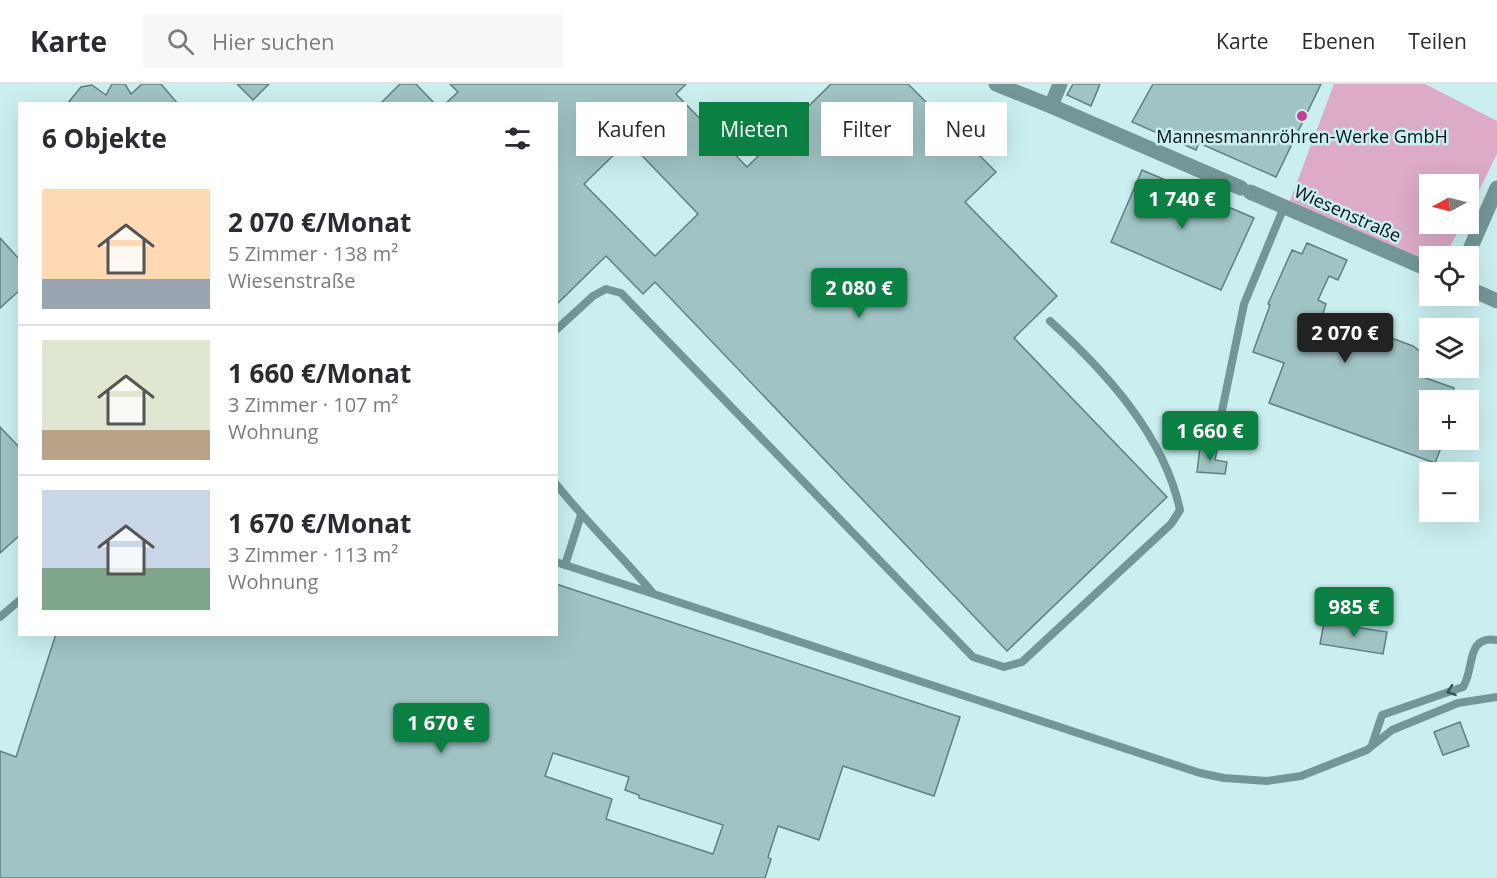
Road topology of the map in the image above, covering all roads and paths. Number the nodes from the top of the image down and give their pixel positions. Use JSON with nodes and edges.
{"nodes":[{"id":1,"x":996,"y":84,"type":"edge"},
{"id":2,"x":1060,"y":84,"type":"edge"},
{"id":3,"x":1051,"y":106,"type":"junction"},
{"id":4,"x":1497,"y":188,"type":"edge"},
{"id":5,"x":1284,"y":207,"type":"junction"},
{"id":6,"x":1471,"y":246,"type":"edge"},
{"id":7,"x":1419,"y":265,"type":"edge"},
{"id":8,"x":1479,"y":293,"type":"edge"},
{"id":9,"x":1497,"y":301,"type":"edge"},
{"id":10,"x":1050,"y":321,"type":"dead end"},
{"id":11,"x":558,"y":328,"type":"edge"},
{"id":12,"x":1217,"y":435,"type":"dead end"},
{"id":13,"x":558,"y":486,"type":"edge"},
{"id":14,"x":581,"y":515,"type":"junction"},
{"id":15,"x":558,"y":563,"type":"edge"},
{"id":16,"x":565,"y":565,"type":"junction"},
{"id":17,"x":653,"y":593,"type":"junction"},
{"id":18,"x":18,"y":602,"type":"edge"},
{"id":19,"x":0,"y":617,"type":"edge"},
{"id":20,"x":1497,"y":640,"type":"edge"},
{"id":21,"x":1497,"y":697,"type":"edge"},
{"id":22,"x":1371,"y":746,"type":"junction"}],
"edges":[{"from":1,"to":3,"type":"street","name":"Wiesenstraße"},
{"from":2,"to":3,"type":"street"},
{"from":3,"to":5,"type":"street","name":"Wiesenstraße"},
{"from":4,"to":6,"type":"street"},
{"from":5,"to":7,"type":"street","name":"Wiesenstraße"},
{"from":5,"to":12,"type":"lane"},
{"from":8,"to":9,"type":"street"},
{"from":10,"to":11,"type":"lane"},
{"from":13,"to":14,"type":"lane"},
{"from":14,"to":16,"type":"lane"},
{"from":14,"to":17,"type":"lane"},
{"from":15,"to":16,"type":"lane"},
{"from":16,"to":17,"type":"lane"},
{"from":17,"to":22,"type":"lane"},
{"from":18,"to":19,"type":"lane"},
{"from":20,"to":22,"type":"lane","one_way":true},
{"from":21,"to":22,"type":"lane"}]}
